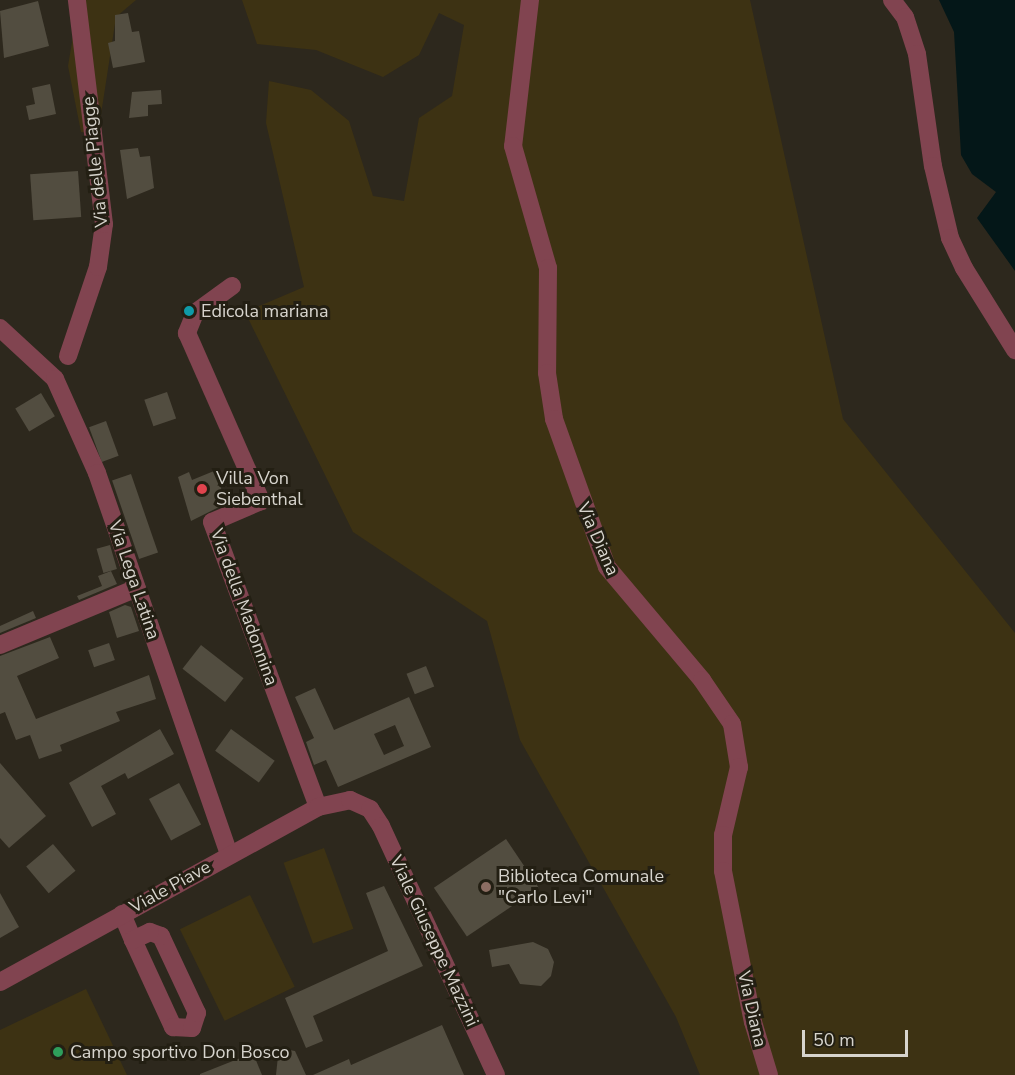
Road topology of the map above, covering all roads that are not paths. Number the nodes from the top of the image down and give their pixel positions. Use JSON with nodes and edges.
{"nodes":[{"id":1,"x":77,"y":0,"type":"edge"},
{"id":2,"x":530,"y":0,"type":"edge"},
{"id":3,"x":892,"y":0,"type":"edge"},
{"id":4,"x":232,"y":286,"type":"dead end"},
{"id":5,"x":0,"y":328,"type":"edge"},
{"id":6,"x":1015,"y":350,"type":"edge"},
{"id":7,"x":68,"y":356,"type":"junction"},
{"id":8,"x":38,"y":363,"type":"junction"},
{"id":9,"x":61,"y":389,"type":"junction"},
{"id":10,"x":137,"y":588,"type":"junction"},
{"id":11,"x":0,"y":645,"type":"edge"},
{"id":12,"x":318,"y":807,"type":"junction"},
{"id":13,"x":370,"y":809,"type":"joint"},
{"id":14,"x":229,"y":855,"type":"junction"},
{"id":15,"x":122,"y":914,"type":"junction"},
{"id":16,"x":133,"y":940,"type":"junction"},
{"id":17,"x":0,"y":982,"type":"edge"},
{"id":18,"x":496,"y":1075,"type":"edge"},
{"id":19,"x":769,"y":1075,"type":"edge"}],
"edges":[{"from":1,"to":7,"type":"street","name":"Via delle Piagge"},
{"from":2,"to":19,"type":"street","name":"Via Diana"},
{"from":3,"to":6,"type":"street"},
{"from":4,"to":12,"type":"street","name":"Via della Madonnina"},
{"from":5,"to":8,"type":"street","name":"Via Lega Latina"},
{"from":7,"to":8,"type":"street"},
{"from":7,"to":9,"type":"street","name":"Via delle Piagge"},
{"from":8,"to":9,"type":"street","name":"Via Lega Latina"},
{"from":9,"to":10,"type":"street","name":"Via Lega Latina"},
{"from":10,"to":11,"type":"street"},
{"from":10,"to":14,"type":"street","name":"Via Lega Latina"},
{"from":12,"to":13,"type":"street","name":"Viale Piave"},
{"from":12,"to":14,"type":"street","name":"Viale Piave"},
{"from":13,"to":18,"type":"street","name":"Viale Giuseppe Mazzini"},
{"from":14,"to":15,"type":"street","name":"Viale Piave"},
{"from":15,"to":16,"type":"street"},
{"from":15,"to":17,"type":"street","name":"Viale Piave"},
{"from":16,"to":16,"type":"street"}]}
